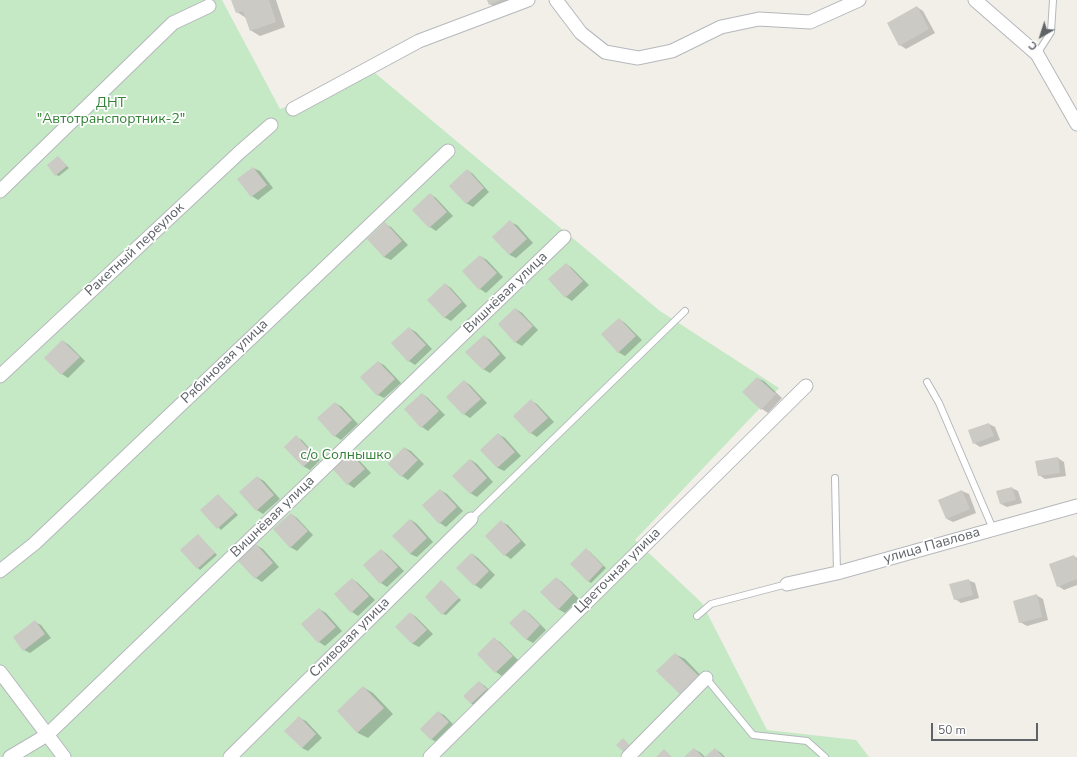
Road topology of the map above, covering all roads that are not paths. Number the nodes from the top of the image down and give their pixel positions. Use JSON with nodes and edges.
{"nodes":[{"id":1,"x":528,"y":0,"type":"edge"},
{"id":2,"x":556,"y":0,"type":"edge"},
{"id":3,"x":859,"y":0,"type":"edge"},
{"id":4,"x":975,"y":0,"type":"edge"},
{"id":5,"x":1053,"y":0,"type":"edge"},
{"id":6,"x":209,"y":6,"type":"dead end"},
{"id":7,"x":1037,"y":54,"type":"junction"},
{"id":8,"x":293,"y":109,"type":"dead end"},
{"id":9,"x":1077,"y":124,"type":"edge"},
{"id":10,"x":271,"y":125,"type":"dead end"},
{"id":11,"x":448,"y":151,"type":"dead end"},
{"id":12,"x":0,"y":190,"type":"edge"},
{"id":13,"x":564,"y":237,"type":"dead end"},
{"id":14,"x":685,"y":311,"type":"dead end"},
{"id":15,"x":0,"y":376,"type":"edge"},
{"id":16,"x":927,"y":382,"type":"dead end"},
{"id":17,"x":806,"y":386,"type":"dead end"},
{"id":18,"x":835,"y":478,"type":"dead end"},
{"id":19,"x":1077,"y":506,"type":"edge"},
{"id":20,"x":470,"y":519,"type":"joint"},
{"id":21,"x":993,"y":529,"type":"junction"},
{"id":22,"x":0,"y":571,"type":"edge"},
{"id":23,"x":836,"y":573,"type":"junction"},
{"id":24,"x":787,"y":584,"type":"joint"},
{"id":25,"x":697,"y":616,"type":"dead end"},
{"id":26,"x":0,"y":672,"type":"edge"},
{"id":27,"x":706,"y":678,"type":"joint"},
{"id":28,"x":47,"y":735,"type":"junction"},
{"id":29,"x":10,"y":757,"type":"edge"},
{"id":30,"x":64,"y":757,"type":"edge"},
{"id":31,"x":230,"y":757,"type":"edge"},
{"id":32,"x":430,"y":757,"type":"edge"},
{"id":33,"x":628,"y":757,"type":"edge"},
{"id":34,"x":825,"y":757,"type":"edge"}],
"edges":[{"from":1,"to":8,"type":"street"},
{"from":2,"to":3,"type":"street"},
{"from":4,"to":7,"type":"street"},
{"from":5,"to":7,"type":"lane"},
{"from":6,"to":12,"type":"street"},
{"from":7,"to":9,"type":"street"},
{"from":10,"to":15,"type":"street","name":"Ракетный переулок"},
{"from":11,"to":22,"type":"street","name":"Рябиновая улица"},
{"from":13,"to":28,"type":"street","name":"Вишнёвая улица"},
{"from":14,"to":20,"type":"lane"},
{"from":16,"to":21,"type":"lane"},
{"from":17,"to":32,"type":"street","name":"Цветочная улица"},
{"from":18,"to":23,"type":"lane"},
{"from":19,"to":21,"type":"street","name":"улица Павлова"},
{"from":20,"to":31,"type":"street","name":"Сливовая улица"},
{"from":21,"to":23,"type":"street","name":"улица Павлова"},
{"from":23,"to":24,"type":"street","name":"улица Павлова"},
{"from":24,"to":25,"type":"lane"},
{"from":26,"to":28,"type":"street"},
{"from":27,"to":33,"type":"street"},
{"from":27,"to":34,"type":"lane"},
{"from":28,"to":29,"type":"street","name":"Вишнёвая улица"},
{"from":28,"to":30,"type":"street"}]}
